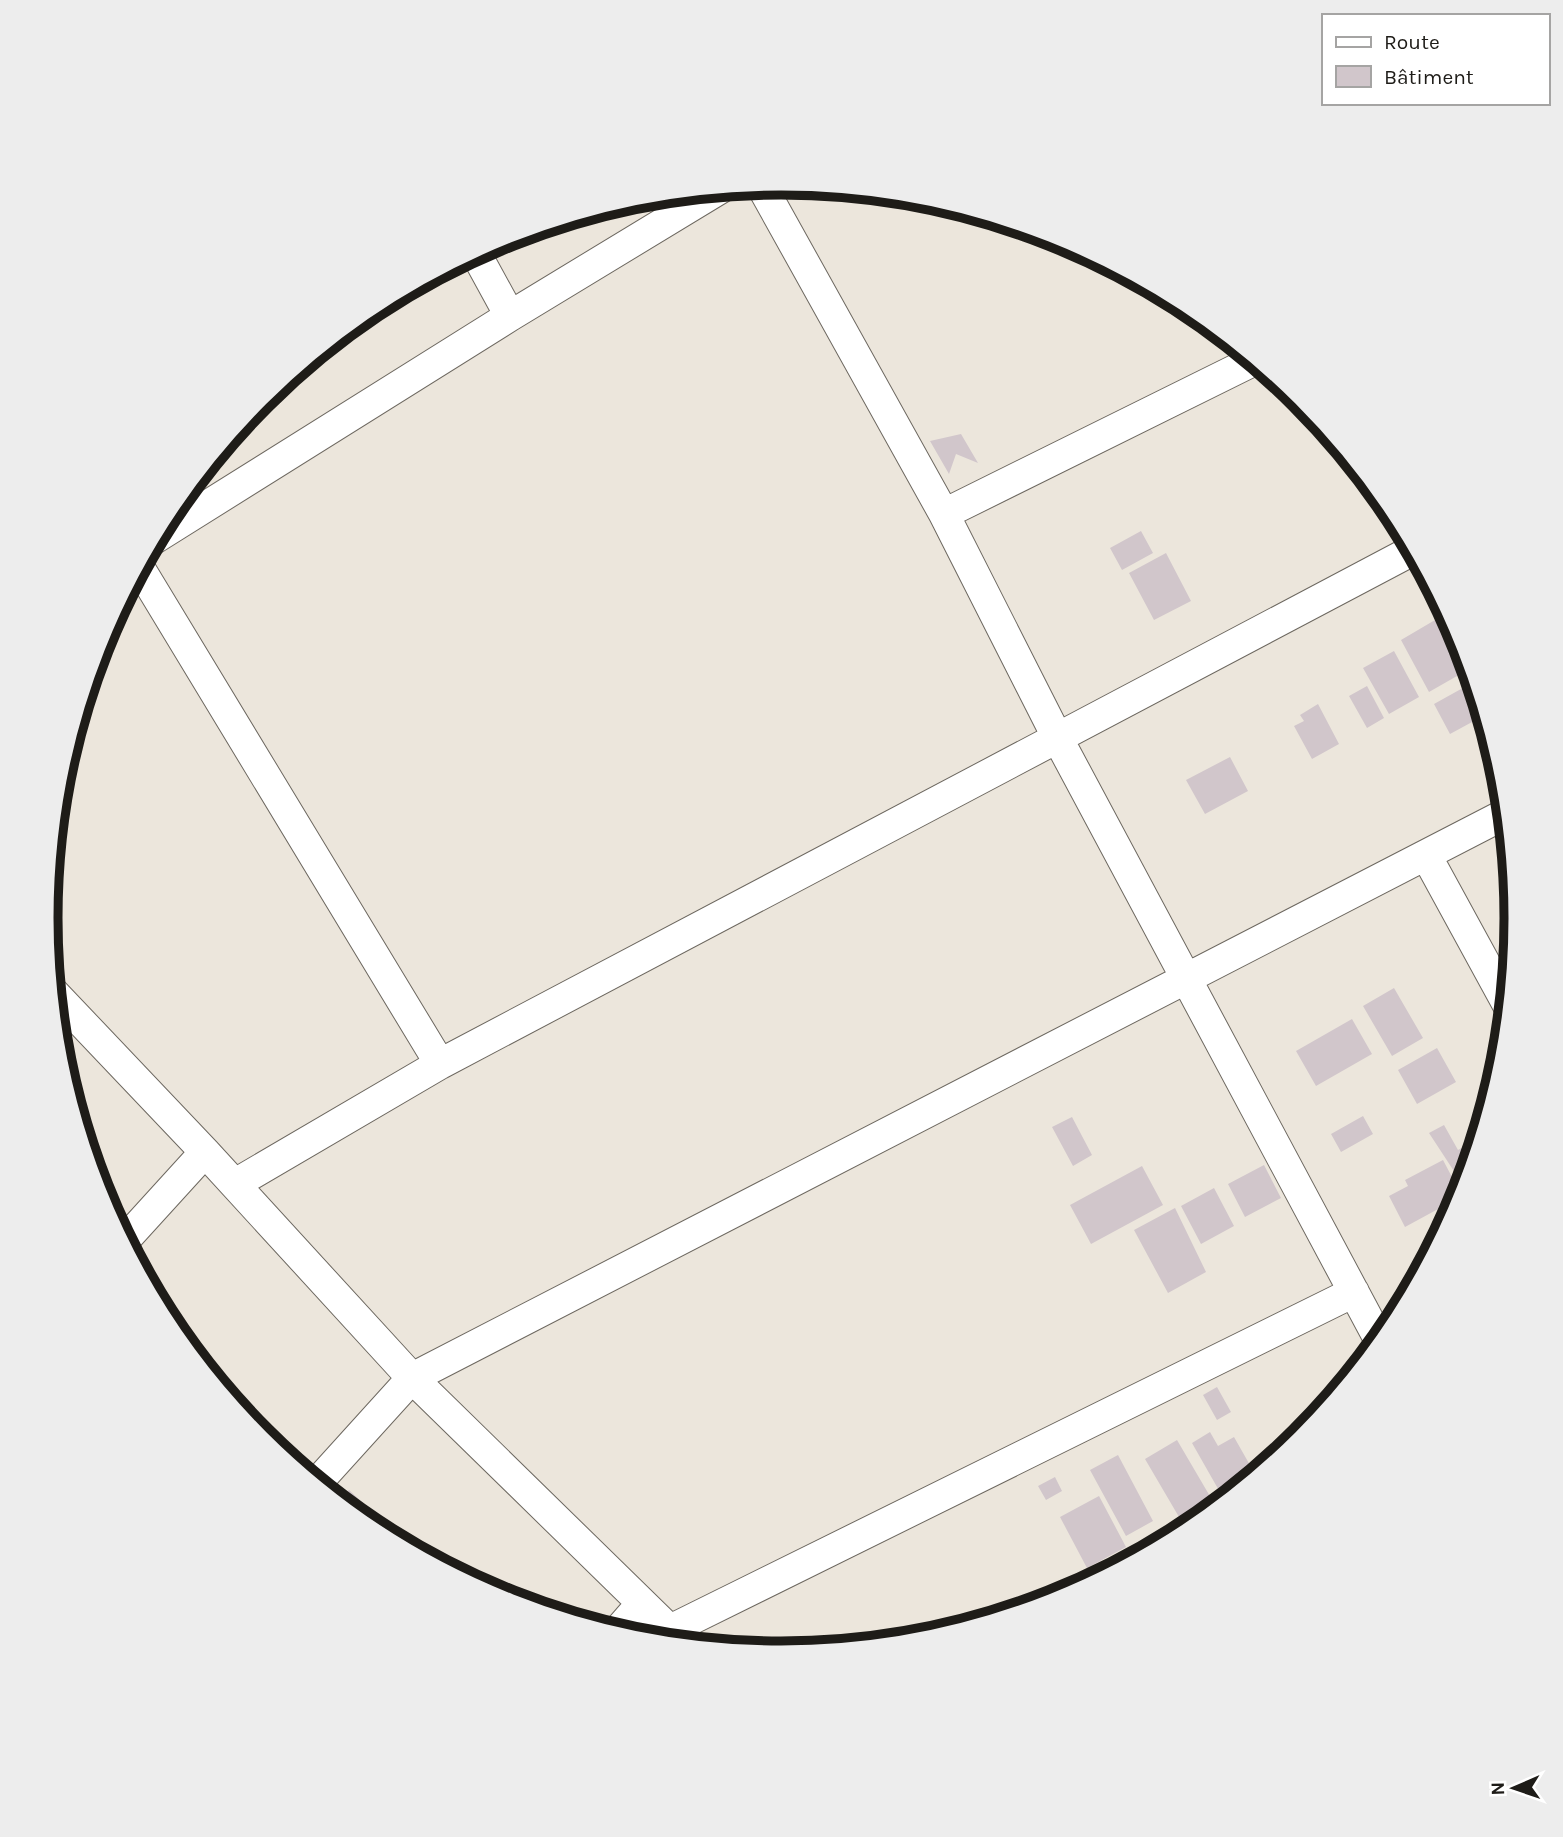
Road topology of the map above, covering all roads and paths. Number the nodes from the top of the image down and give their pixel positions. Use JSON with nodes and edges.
{"nodes":[{"id":1,"x":767,"y":195,"type":"edge"},
{"id":2,"x":702,"y":199,"type":"edge"},
{"id":3,"x":480,"y":261,"type":"edge"},
{"id":4,"x":510,"y":316,"type":"junction"},
{"id":5,"x":1247,"y":364,"type":"edge"},
{"id":6,"x":944,"y":514,"type":"junction"},
{"id":7,"x":173,"y":527,"type":"edge"},
{"id":8,"x":1406,"y":554,"type":"edge"},
{"id":9,"x":144,"y":576,"type":"edge"},
{"id":10,"x":1057,"y":737,"type":"junction"},
{"id":11,"x":1498,"y":818,"type":"edge"},
{"id":12,"x":1426,"y":855,"type":"junction"},
{"id":13,"x":1186,"y":979,"type":"junction"},
{"id":14,"x":1501,"y":993,"type":"edge"},
{"id":15,"x":63,"y":1002,"type":"edge"},
{"id":16,"x":440,"y":1064,"type":"junction"},
{"id":17,"x":205,"y":1152,"type":"junction"},
{"id":18,"x":234,"y":1184,"type":"junction"},
{"id":19,"x":130,"y":1234,"type":"edge"},
{"id":20,"x":1354,"y":1292,"type":"junction"},
{"id":21,"x":1375,"y":1332,"type":"edge"},
{"id":22,"x":412,"y":1378,"type":"junction"},
{"id":23,"x":322,"y":1478,"type":"edge"},
{"id":24,"x":642,"y":1603,"type":"junction"},
{"id":25,"x":623,"y":1624,"type":"edge"},
{"id":26,"x":675,"y":1634,"type":"edge"},
{"id":27,"x":682,"y":1635,"type":"edge"}],
"edges":[{"from":1,"to":6,"type":"street"},
{"from":2,"to":4,"type":"street"},
{"from":3,"to":4,"type":"street"},
{"from":4,"to":7,"type":"street"},
{"from":5,"to":6,"type":"street"},
{"from":6,"to":10,"type":"street"},
{"from":8,"to":10,"type":"street"},
{"from":9,"to":16,"type":"street"},
{"from":10,"to":13,"type":"street"},
{"from":10,"to":16,"type":"street"},
{"from":11,"to":12,"type":"street"},
{"from":12,"to":13,"type":"street"},
{"from":12,"to":14,"type":"street"},
{"from":13,"to":20,"type":"street"},
{"from":13,"to":22,"type":"street"},
{"from":15,"to":17,"type":"street"},
{"from":16,"to":18,"type":"street"},
{"from":17,"to":18,"type":"street"},
{"from":17,"to":19,"type":"street"},
{"from":18,"to":22,"type":"street"},
{"from":20,"to":21,"type":"street"},
{"from":20,"to":27,"type":"street"},
{"from":22,"to":23,"type":"street"},
{"from":22,"to":24,"type":"street"},
{"from":24,"to":25,"type":"street"},
{"from":24,"to":26,"type":"street"}]}
